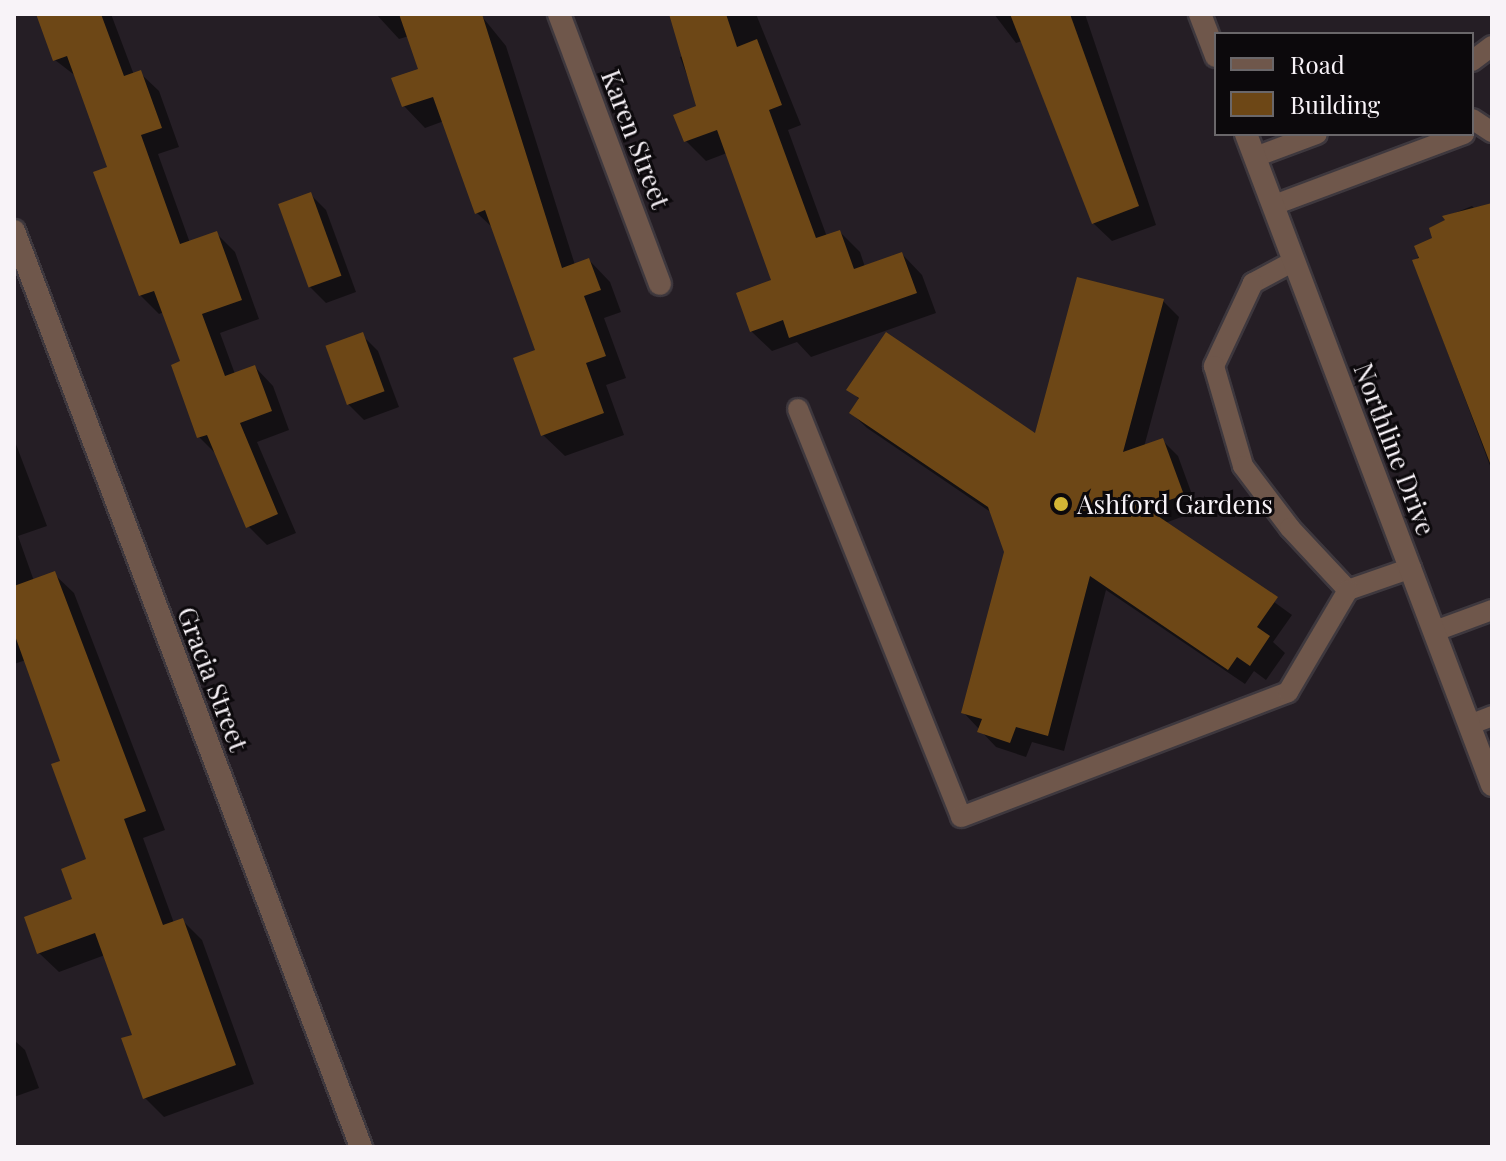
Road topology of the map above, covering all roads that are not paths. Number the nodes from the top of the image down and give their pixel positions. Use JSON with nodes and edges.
{"nodes":[{"id":1,"x":559,"y":14,"type":"edge"},
{"id":2,"x":1200,"y":14,"type":"edge"},
{"id":3,"x":1492,"y":46,"type":"edge"},
{"id":4,"x":1214,"y":51,"type":"edge"},
{"id":5,"x":1474,"y":60,"type":"edge"},
{"id":6,"x":1247,"y":136,"type":"edge"},
{"id":7,"x":1312,"y":136,"type":"edge"},
{"id":8,"x":1457,"y":136,"type":"edge"},
{"id":9,"x":1255,"y":157,"type":"junction"},
{"id":10,"x":1274,"y":205,"type":"junction"},
{"id":11,"x":14,"y":231,"type":"edge"},
{"id":12,"x":1294,"y":261,"type":"junction"},
{"id":13,"x":660,"y":284,"type":"dead end"},
{"id":14,"x":798,"y":409,"type":"dead end"},
{"id":15,"x":1411,"y":568,"type":"junction"},
{"id":16,"x":1348,"y":590,"type":"junction"},
{"id":17,"x":1492,"y":610,"type":"edge"},
{"id":18,"x":1435,"y":631,"type":"junction"},
{"id":19,"x":1492,"y":716,"type":"edge"},
{"id":20,"x":1469,"y":725,"type":"junction"},
{"id":21,"x":1492,"y":785,"type":"edge"},
{"id":22,"x":361,"y":1147,"type":"edge"}],
"edges":[{"from":1,"to":13,"type":"street","name":"Karen Street"},
{"from":2,"to":4,"type":"street"},
{"from":3,"to":5,"type":"lane"},
{"from":6,"to":9,"type":"street","name":"Northline Drive"},
{"from":7,"to":9,"type":"lane"},
{"from":8,"to":10,"type":"lane"},
{"from":9,"to":10,"type":"street","name":"Northline Drive"},
{"from":10,"to":12,"type":"street","name":"Northline Drive"},
{"from":11,"to":22,"type":"street","name":"Gracia Street"},
{"from":12,"to":15,"type":"street","name":"Northline Drive"},
{"from":12,"to":16,"type":"lane"},
{"from":14,"to":16,"type":"lane"},
{"from":15,"to":16,"type":"lane"},
{"from":15,"to":18,"type":"street","name":"Northline Drive"},
{"from":17,"to":18,"type":"lane"},
{"from":18,"to":20,"type":"street","name":"Northline Drive"},
{"from":19,"to":20,"type":"lane"},
{"from":20,"to":21,"type":"street","name":"Northline Drive"}]}
